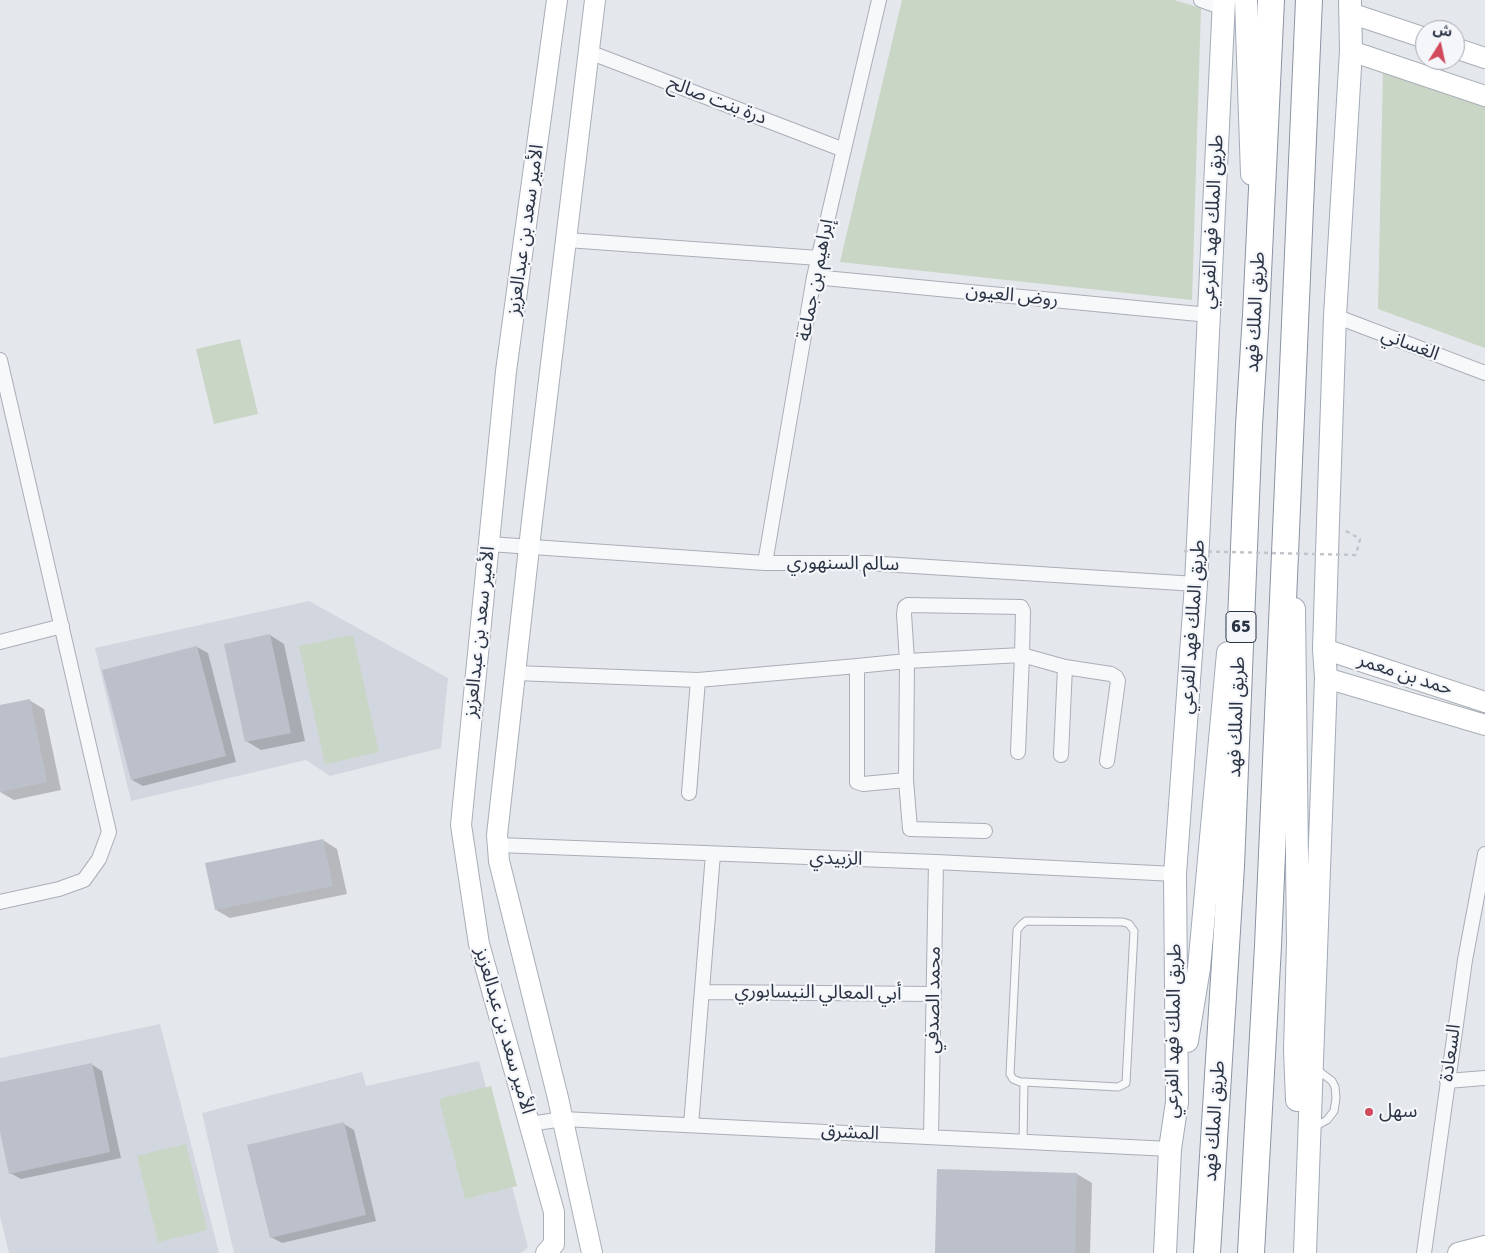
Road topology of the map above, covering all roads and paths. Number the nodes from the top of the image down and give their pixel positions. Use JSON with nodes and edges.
{"nodes":[{"id":1,"x":557,"y":0,"type":"edge"},
{"id":2,"x":595,"y":0,"type":"edge"},
{"id":3,"x":880,"y":0,"type":"edge"},
{"id":4,"x":1201,"y":0,"type":"edge"},
{"id":5,"x":1246,"y":0,"type":"edge"},
{"id":6,"x":1271,"y":0,"type":"edge"},
{"id":7,"x":1309,"y":0,"type":"edge"},
{"id":8,"x":1320,"y":0,"type":"edge"},
{"id":9,"x":1224,"y":4,"type":"edge"},
{"id":10,"x":1350,"y":6,"type":"edge"},
{"id":11,"x":1415,"y":34,"type":"edge"},
{"id":12,"x":1351,"y":51,"type":"junction"},
{"id":13,"x":1465,"y":51,"type":"edge"},
{"id":14,"x":589,"y":52,"type":"junction"},
{"id":15,"x":1485,"y":58,"type":"edge"},
{"id":16,"x":1485,"y":96,"type":"edge"},
{"id":17,"x":1302,"y":133,"type":"junction"},
{"id":18,"x":844,"y":150,"type":"junction"},
{"id":19,"x":566,"y":240,"type":"junction"},
{"id":20,"x":819,"y":258,"type":"junction"},
{"id":21,"x":814,"y":276,"type":"junction"},
{"id":22,"x":1209,"y":315,"type":"junction"},
{"id":23,"x":1256,"y":315,"type":"junction"},
{"id":24,"x":1335,"y":316,"type":"junction"},
{"id":25,"x":0,"y":360,"type":"edge"},
{"id":26,"x":1485,"y":373,"type":"edge"},
{"id":27,"x":1290,"y":423,"type":"junction"},
{"id":28,"x":1249,"y":425,"type":"junction"},
{"id":29,"x":1360,"y":539,"type":"dead end"},
{"id":30,"x":489,"y":544,"type":"junction"},
{"id":31,"x":530,"y":548,"type":"junction"},
{"id":32,"x":1184,"y":551,"type":"dead end"},
{"id":33,"x":765,"y":563,"type":"junction"},
{"id":34,"x":1196,"y":584,"type":"junction"},
{"id":35,"x":62,"y":626,"type":"junction"},
{"id":36,"x":0,"y":642,"type":"edge"},
{"id":37,"x":1324,"y":648,"type":"junction"},
{"id":38,"x":1022,"y":655,"type":"junction"},
{"id":39,"x":907,"y":661,"type":"junction"},
{"id":40,"x":857,"y":666,"type":"junction"},
{"id":41,"x":1065,"y":667,"type":"junction"},
{"id":42,"x":515,"y":673,"type":"junction"},
{"id":43,"x":1326,"y":678,"type":"junction"},
{"id":44,"x":698,"y":680,"type":"junction"},
{"id":45,"x":1485,"y":702,"type":"edge"},
{"id":46,"x":1485,"y":725,"type":"edge"},
{"id":47,"x":1018,"y":752,"type":"dead end"},
{"id":48,"x":1061,"y":755,"type":"dead end"},
{"id":49,"x":1107,"y":761,"type":"dead end"},
{"id":50,"x":906,"y":780,"type":"junction"},
{"id":51,"x":689,"y":793,"type":"dead end"},
{"id":52,"x":986,"y":831,"type":"dead end"},
{"id":53,"x":498,"y":845,"type":"junction"},
{"id":54,"x":713,"y":854,"type":"junction"},
{"id":55,"x":1485,"y":854,"type":"edge"},
{"id":56,"x":936,"y":862,"type":"junction"},
{"id":57,"x":1175,"y":874,"type":"junction"},
{"id":58,"x":0,"y":902,"type":"edge"},
{"id":59,"x":702,"y":992,"type":"junction"},
{"id":60,"x":934,"y":994,"type":"junction"},
{"id":61,"x":1485,"y":1078,"type":"edge"},
{"id":62,"x":1447,"y":1081,"type":"junction"},
{"id":63,"x":1024,"y":1082,"type":"junction"},
{"id":64,"x":1177,"y":1102,"type":"junction"},
{"id":65,"x":563,"y":1119,"type":"junction"},
{"id":66,"x":530,"y":1124,"type":"junction"},
{"id":67,"x":691,"y":1125,"type":"junction"},
{"id":68,"x":931,"y":1137,"type":"junction"},
{"id":69,"x":1023,"y":1142,"type":"junction"},
{"id":70,"x":1170,"y":1149,"type":"junction"},
{"id":71,"x":1485,"y":1246,"type":"edge"},
{"id":72,"x":546,"y":1253,"type":"edge"},
{"id":73,"x":592,"y":1253,"type":"edge"},
{"id":74,"x":1165,"y":1253,"type":"edge"},
{"id":75,"x":1207,"y":1253,"type":"edge"},
{"id":76,"x":1251,"y":1253,"type":"edge"},
{"id":77,"x":1304,"y":1253,"type":"edge"},
{"id":78,"x":1424,"y":1253,"type":"edge"},
{"id":79,"x":1458,"y":1253,"type":"edge"}],
"edges":[{"from":1,"to":30,"type":"street","name":"الأمير سعد بن عبدالعزيز"},
{"from":2,"to":14,"type":"street","name":"الأمير سعد بن عبدالعزيز"},
{"from":3,"to":18,"type":"street","name":"إبراهيم بن جماعة"},
{"from":4,"to":9,"type":"street"},
{"from":5,"to":23,"type":"main road"},
{"from":6,"to":23,"type":"highway","name":"طريق الملك فهد","number":"65"},
{"from":7,"to":17,"type":"highway","name":"طريق الملك فهد","number":"65"},
{"from":8,"to":17,"type":"main road"},
{"from":9,"to":22,"type":"main road","name":"طريق الملك فهد الفرعي"},
{"from":10,"to":11,"type":"street"},
{"from":10,"to":12,"type":"main road"},
{"from":12,"to":16,"type":"street"},
{"from":12,"to":24,"type":"main road"},
{"from":13,"to":15,"type":"street"},
{"from":14,"to":18,"type":"street","name":"درة بنت صالح"},
{"from":14,"to":19,"type":"street","name":"الأمير سعد بن عبدالعزيز"},
{"from":17,"to":27,"type":"highway","name":"طريق الملك فهد","number":"65"},
{"from":18,"to":20,"type":"street","name":"إبراهيم بن جماعة"},
{"from":19,"to":20,"type":"street"},
{"from":19,"to":31,"type":"street","name":"الأمير سعد بن عبدالعزيز"},
{"from":20,"to":21,"type":"street","name":"إبراهيم بن جماعة"},
{"from":21,"to":22,"type":"street","name":"روض العيون"},
{"from":21,"to":33,"type":"street","name":"إبراهيم بن جماعة"},
{"from":22,"to":34,"type":"main road","name":"طريق الملك فهد الفرعي"},
{"from":23,"to":28,"type":"highway","name":"طريق الملك فهد","number":"65"},
{"from":24,"to":26,"type":"street","name":"الغساني"},
{"from":24,"to":37,"type":"main road"},
{"from":25,"to":35,"type":"street"},
{"from":27,"to":76,"type":"highway","name":"طريق الملك فهد","number":"65"},
{"from":27,"to":77,"type":"main road"},
{"from":28,"to":64,"type":"main road"},
{"from":28,"to":75,"type":"highway","name":"طريق الملك فهد","number":"65"},
{"from":29,"to":32,"type":"path","bridge":true},
{"from":30,"to":31,"type":"street","name":"سالم السنهوري"},
{"from":30,"to":66,"type":"street","name":"الأمير سعد بن عبدالعزيز"},
{"from":31,"to":33,"type":"street","name":"سالم السنهوري"},
{"from":31,"to":42,"type":"street","name":"الأمير سعد بن عبدالعزيز"},
{"from":33,"to":34,"type":"street","name":"سالم السنهوري"},
{"from":34,"to":57,"type":"main road","name":"طريق الملك فهد الفرعي"},
{"from":35,"to":36,"type":"street"},
{"from":35,"to":58,"type":"street"},
{"from":37,"to":43,"type":"main road"},
{"from":37,"to":45,"type":"street","name":"حمد بن معمر"},
{"from":38,"to":39,"type":"street"},
{"from":38,"to":39,"type":"street"},
{"from":38,"to":41,"type":"street"},
{"from":38,"to":47,"type":"street"},
{"from":39,"to":40,"type":"street"},
{"from":39,"to":50,"type":"street"},
{"from":40,"to":44,"type":"street"},
{"from":40,"to":50,"type":"street"},
{"from":41,"to":48,"type":"street"},
{"from":41,"to":49,"type":"street"},
{"from":42,"to":44,"type":"street"},
{"from":42,"to":53,"type":"street","name":"الأمير سعد بن عبدالعزيز"},
{"from":43,"to":46,"type":"street","name":"حمد بن معمر"},
{"from":43,"to":77,"type":"main road"},
{"from":44,"to":51,"type":"street"},
{"from":50,"to":52,"type":"street"},
{"from":53,"to":54,"type":"street","name":"الزبيدي"},
{"from":53,"to":65,"type":"street","name":"الأمير سعد بن عبدالعزيز"},
{"from":54,"to":56,"type":"street","name":"الزبيدي"},
{"from":54,"to":59,"type":"street"},
{"from":55,"to":62,"type":"street","name":"السعادة"},
{"from":56,"to":57,"type":"street","name":"الزبيدي"},
{"from":56,"to":60,"type":"street","name":"محمد الصدفي"},
{"from":57,"to":64,"type":"main road","name":"طريق الملك فهد الفرعي"},
{"from":59,"to":60,"type":"street","name":"أبي المعالي النيسابوري"},
{"from":59,"to":67,"type":"street"},
{"from":60,"to":68,"type":"street","name":"محمد الصدفي"},
{"from":61,"to":62,"type":"street"},
{"from":62,"to":78,"type":"street","name":"السعادة"},
{"from":63,"to":63,"type":"lane"},
{"from":63,"to":69,"type":"lane"},
{"from":64,"to":70,"type":"main road","name":"طريق الملك فهد الفرعي"},
{"from":65,"to":66,"type":"street","name":"المشرق"},
{"from":65,"to":67,"type":"street","name":"المشرق"},
{"from":65,"to":73,"type":"street","name":"الأمير سعد بن عبدالعزيز"},
{"from":66,"to":72,"type":"street","name":"الأمير سعد بن عبدالعزيز"},
{"from":67,"to":68,"type":"street","name":"المشرق"},
{"from":68,"to":69,"type":"street","name":"المشرق"},
{"from":69,"to":70,"type":"street","name":"المشرق"},
{"from":70,"to":74,"type":"main road","name":"طريق الملك فهد الفرعي"},
{"from":71,"to":79,"type":"street"}]}
